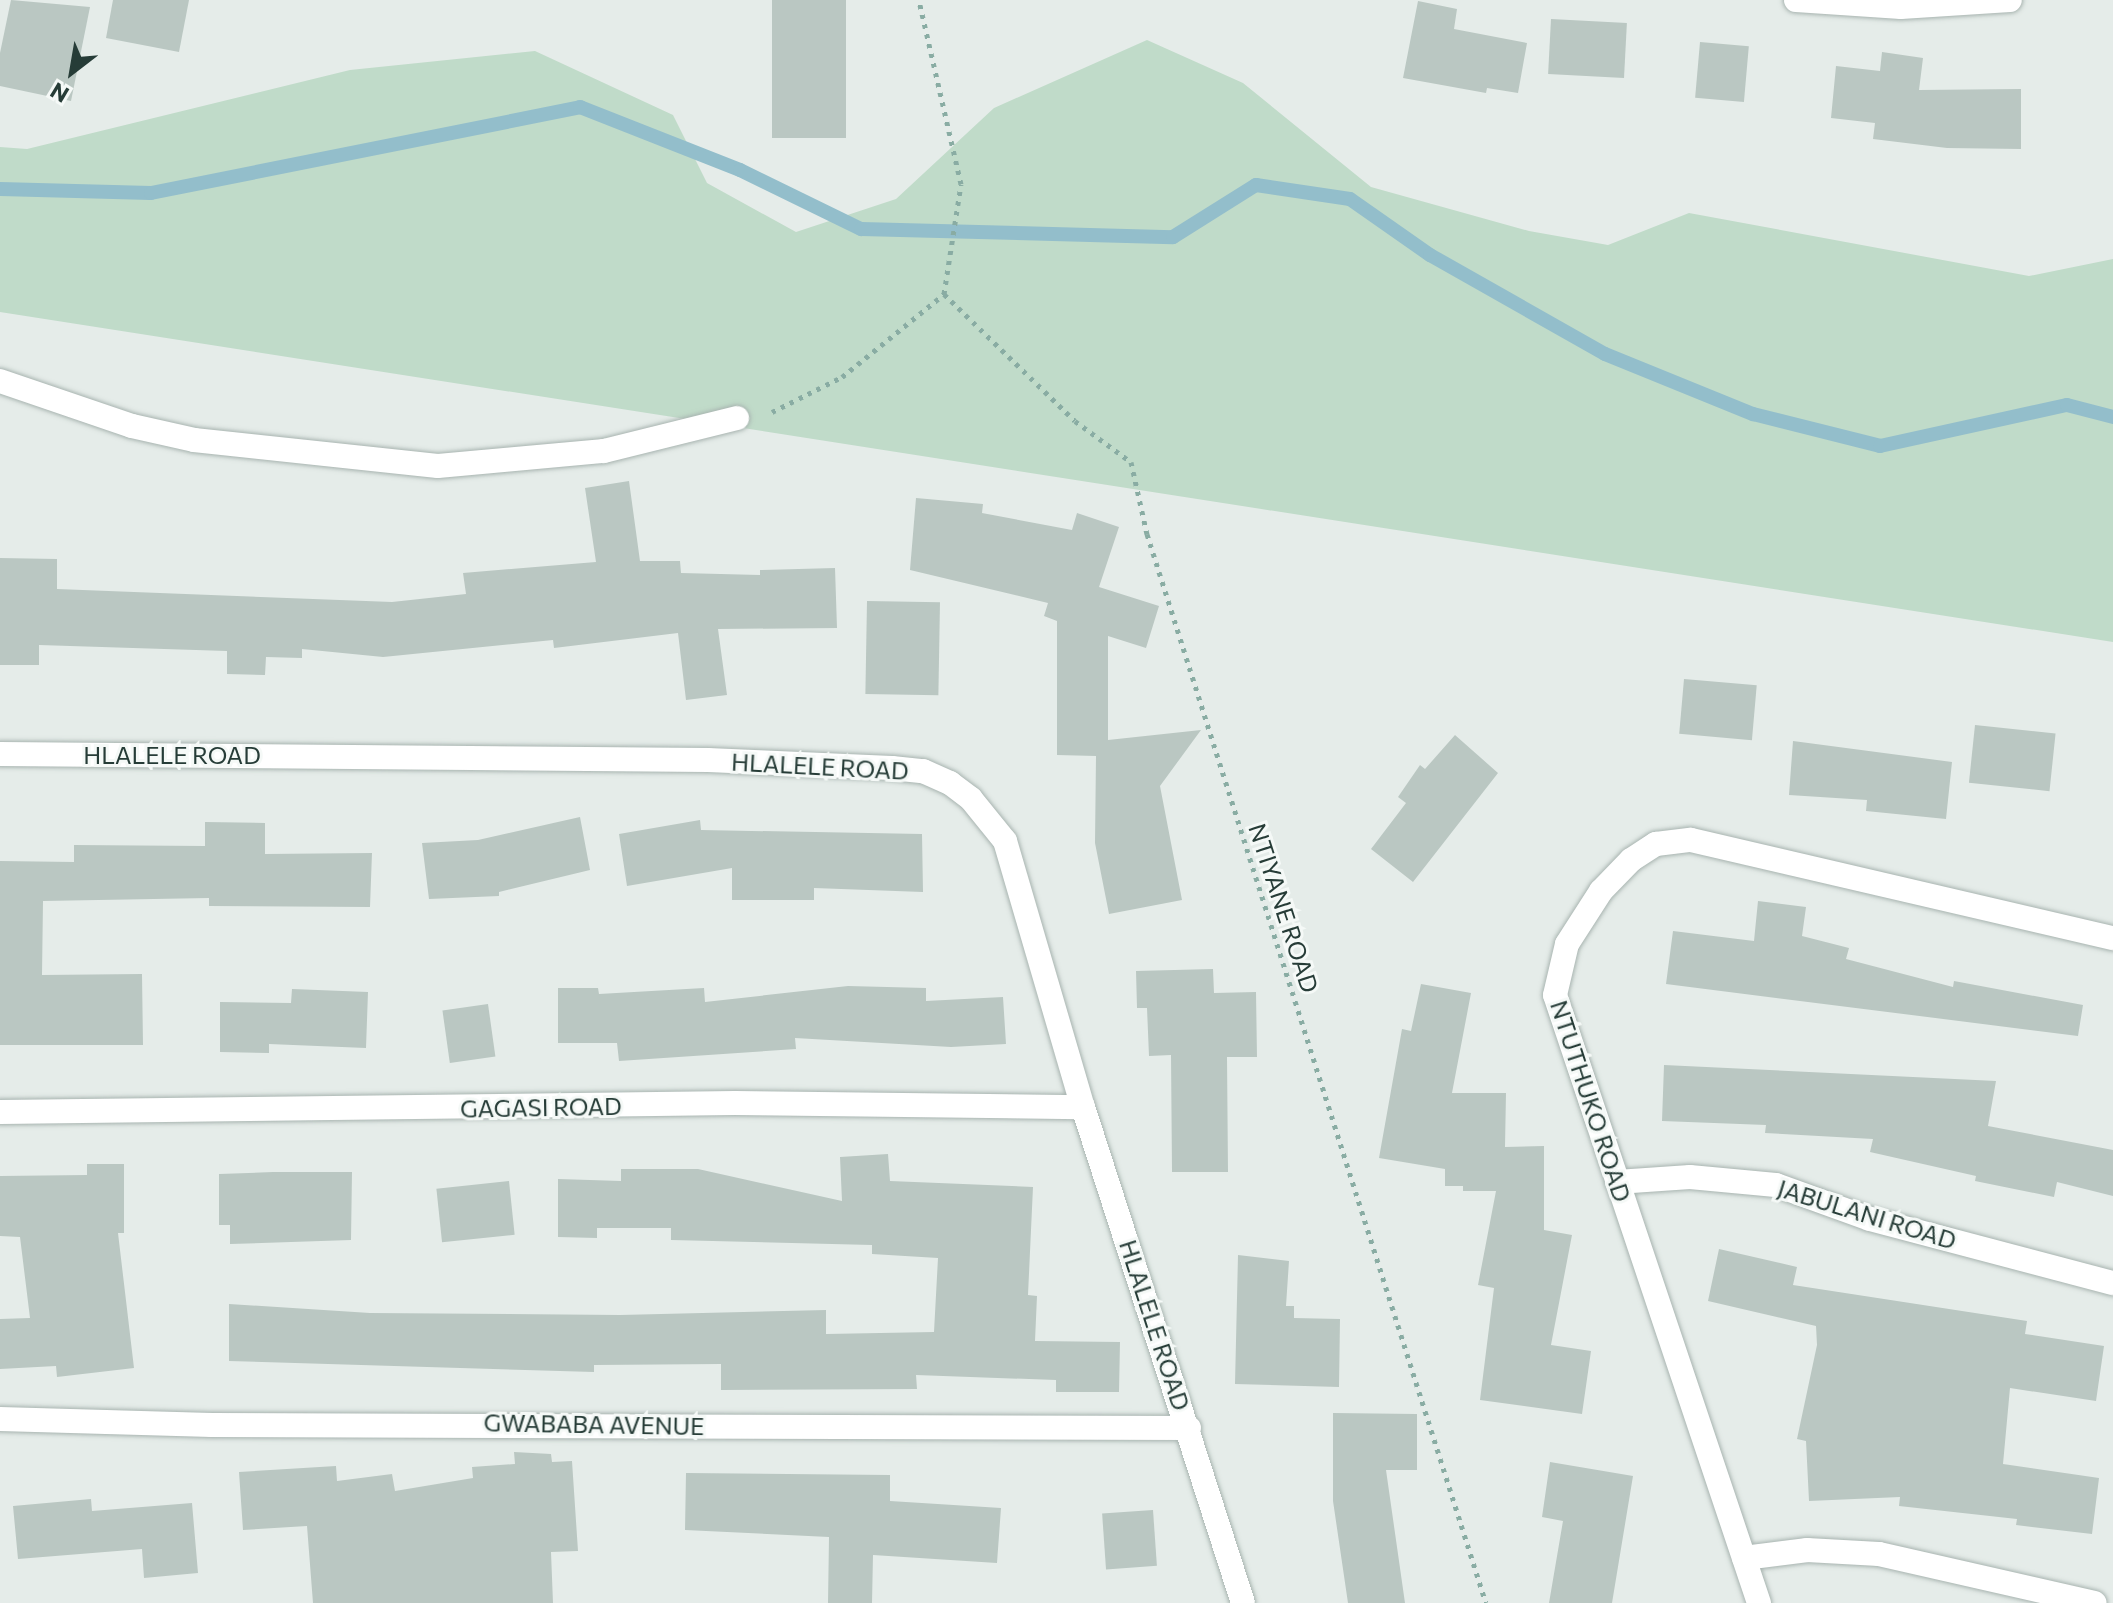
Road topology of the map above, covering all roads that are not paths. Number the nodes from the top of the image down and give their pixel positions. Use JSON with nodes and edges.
{"nodes":[{"id":1,"x":1796,"y":0,"type":"edge"},
{"id":2,"x":2010,"y":0,"type":"edge"},
{"id":3,"x":0,"y":381,"type":"edge"},
{"id":4,"x":737,"y":418,"type":"dead end"},
{"id":5,"x":0,"y":754,"type":"edge"},
{"id":6,"x":2113,"y":938,"type":"edge"},
{"id":7,"x":1083,"y":1107,"type":"junction"},
{"id":8,"x":0,"y":1112,"type":"edge"},
{"id":9,"x":1617,"y":1182,"type":"junction"},
{"id":10,"x":2113,"y":1283,"type":"edge"},
{"id":11,"x":0,"y":1419,"type":"edge"},
{"id":12,"x":1189,"y":1428,"type":"junction"},
{"id":13,"x":1744,"y":1558,"type":"junction"},
{"id":14,"x":1243,"y":1603,"type":"edge"},
{"id":15,"x":1759,"y":1603,"type":"edge"},
{"id":16,"x":2095,"y":1603,"type":"edge"}],
"edges":[{"from":1,"to":2,"type":"street"},
{"from":3,"to":4,"type":"street"},
{"from":5,"to":7,"type":"street","name":"HLALELE ROAD"},
{"from":6,"to":9,"type":"street","name":"NTUTHUKO ROAD"},
{"from":7,"to":8,"type":"street","name":"GAGASI ROAD"},
{"from":7,"to":12,"type":"street","name":"HLALELE ROAD"},
{"from":9,"to":10,"type":"street","name":"JABULANI ROAD"},
{"from":9,"to":13,"type":"street","name":"NTUTHUKO ROAD"},
{"from":11,"to":12,"type":"street","name":"GWABABA AVENUE"},
{"from":12,"to":14,"type":"street","name":"HLALELE ROAD"},
{"from":13,"to":15,"type":"street","name":"NTUTHUKO ROAD"},
{"from":13,"to":16,"type":"street"}]}
